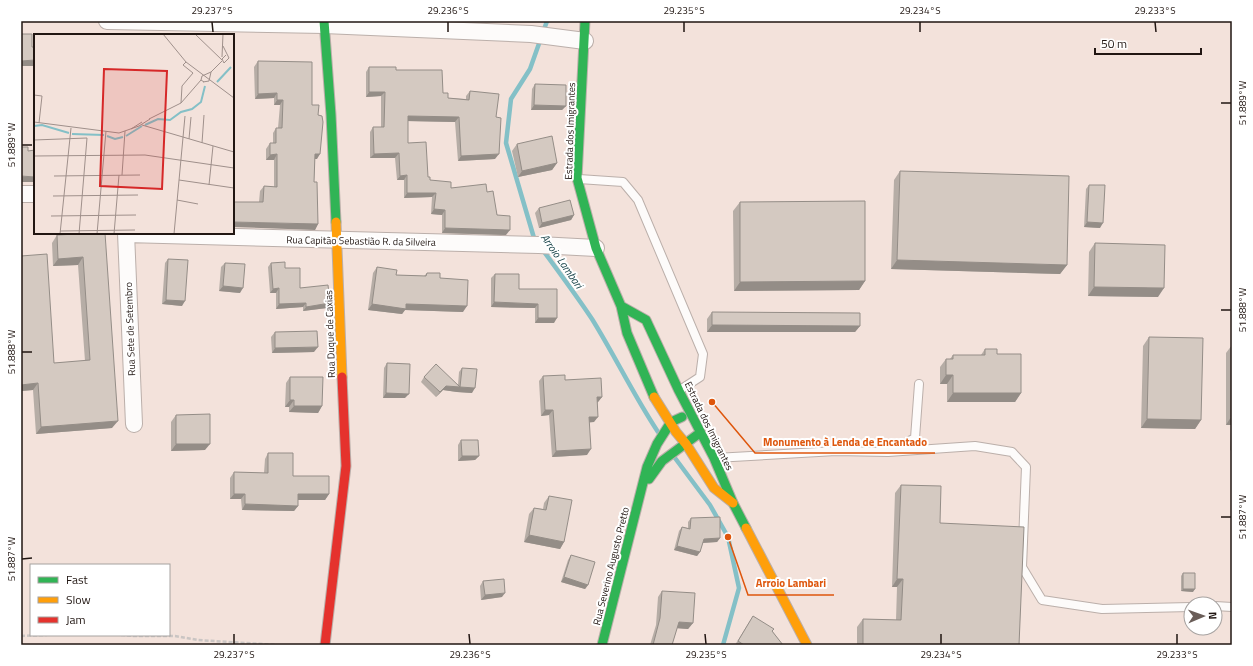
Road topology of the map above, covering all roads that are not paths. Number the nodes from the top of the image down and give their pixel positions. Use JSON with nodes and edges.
{"nodes":[{"id":1,"x":585,"y":21,"type":"edge"},
{"id":2,"x":324,"y":23,"type":"edge"},
{"id":3,"x":114,"y":25,"type":"edge"},
{"id":4,"x":585,"y":41,"type":"junction"},
{"id":5,"x":577,"y":178,"type":"junction"},
{"id":6,"x":21,"y":194,"type":"edge"},
{"id":7,"x":34,"y":194,"type":"edge"},
{"id":8,"x":126,"y":234,"type":"edge"},
{"id":9,"x":337,"y":241,"type":"junction"},
{"id":10,"x":596,"y":248,"type":"junction"},
{"id":11,"x":621,"y":306,"type":"junction"},
{"id":12,"x":919,"y":384,"type":"dead end"},
{"id":13,"x":679,"y":391,"type":"junction"},
{"id":14,"x":655,"y":398,"type":"junction"},
{"id":15,"x":690,"y":414,"type":"junction"},
{"id":16,"x":655,"y":417,"type":"dead end"},
{"id":17,"x":134,"y":424,"type":"dead end"},
{"id":18,"x":670,"y":425,"type":"junction"},
{"id":19,"x":701,"y":433,"type":"junction"},
{"id":20,"x":683,"y":446,"type":"junction"},
{"id":21,"x":888,"y":452,"type":"junction"},
{"id":22,"x":714,"y":458,"type":"junction"},
{"id":23,"x":640,"y":491,"type":"junction"},
{"id":24,"x":733,"y":503,"type":"junction"},
{"id":25,"x":1183,"y":606,"type":"edge"},
{"id":26,"x":325,"y":645,"type":"edge"},
{"id":27,"x":602,"y":645,"type":"edge"},
{"id":28,"x":807,"y":645,"type":"edge"}],
"edges":[{"from":1,"to":4,"type":"street","name":"Estrada dos Imigrantes"},
{"from":2,"to":3,"type":"street"},
{"from":2,"to":4,"type":"street"},
{"from":2,"to":9,"type":"street","name":"Rua Duque de Caxias"},
{"from":4,"to":5,"type":"street","name":"Estrada dos Imigrantes"},
{"from":5,"to":10,"type":"street","name":"Estrada dos Imigrantes"},
{"from":5,"to":13,"type":"lane"},
{"from":6,"to":7,"type":"street"},
{"from":8,"to":9,"type":"street","name":"Rua Capitão Sebastião R. da Silveira"},
{"from":8,"to":17,"type":"street","name":"Rua Sete de Setembro"},
{"from":9,"to":10,"type":"street","name":"Rua Capitão Sebastião R. da Silveira"},
{"from":9,"to":26,"type":"street","name":"Rua Duque de Caxias"},
{"from":10,"to":11,"type":"street","name":"Estrada dos Imigrantes"},
{"from":11,"to":13,"type":"street","name":"Estrada dos Imigrantes"},
{"from":11,"to":14,"type":"street","name":"Estrada dos Imigrantes"},
{"from":12,"to":21,"type":"lane"},
{"from":13,"to":15,"type":"street","name":"Estrada dos Imigrantes"},
{"from":14,"to":16,"type":"street"},
{"from":14,"to":18,"type":"street","name":"Estrada dos Imigrantes"},
{"from":15,"to":18,"type":"street"},
{"from":15,"to":19,"type":"street","name":"Estrada dos Imigrantes"},
{"from":18,"to":20,"type":"street","name":"Estrada dos Imigrantes"},
{"from":18,"to":23,"type":"street","name":"Rua Severino Augusto Pretto"},
{"from":19,"to":20,"type":"street","name":"Rua Severino Augusto Pretto"},
{"from":19,"to":22,"type":"street","name":"Estrada dos Imigrantes"},
{"from":20,"to":23,"type":"street","name":"Rua Severino Augusto Pretto"},
{"from":20,"to":24,"type":"street","name":"Estrada dos Imigrantes"},
{"from":21,"to":22,"type":"lane"},
{"from":21,"to":25,"type":"lane"},
{"from":22,"to":24,"type":"street","name":"Estrada dos Imigrantes"},
{"from":23,"to":27,"type":"street","name":"Rua Severino Augusto Pretto"},
{"from":24,"to":28,"type":"street","name":"Estrada dos Imigrantes"}]}
